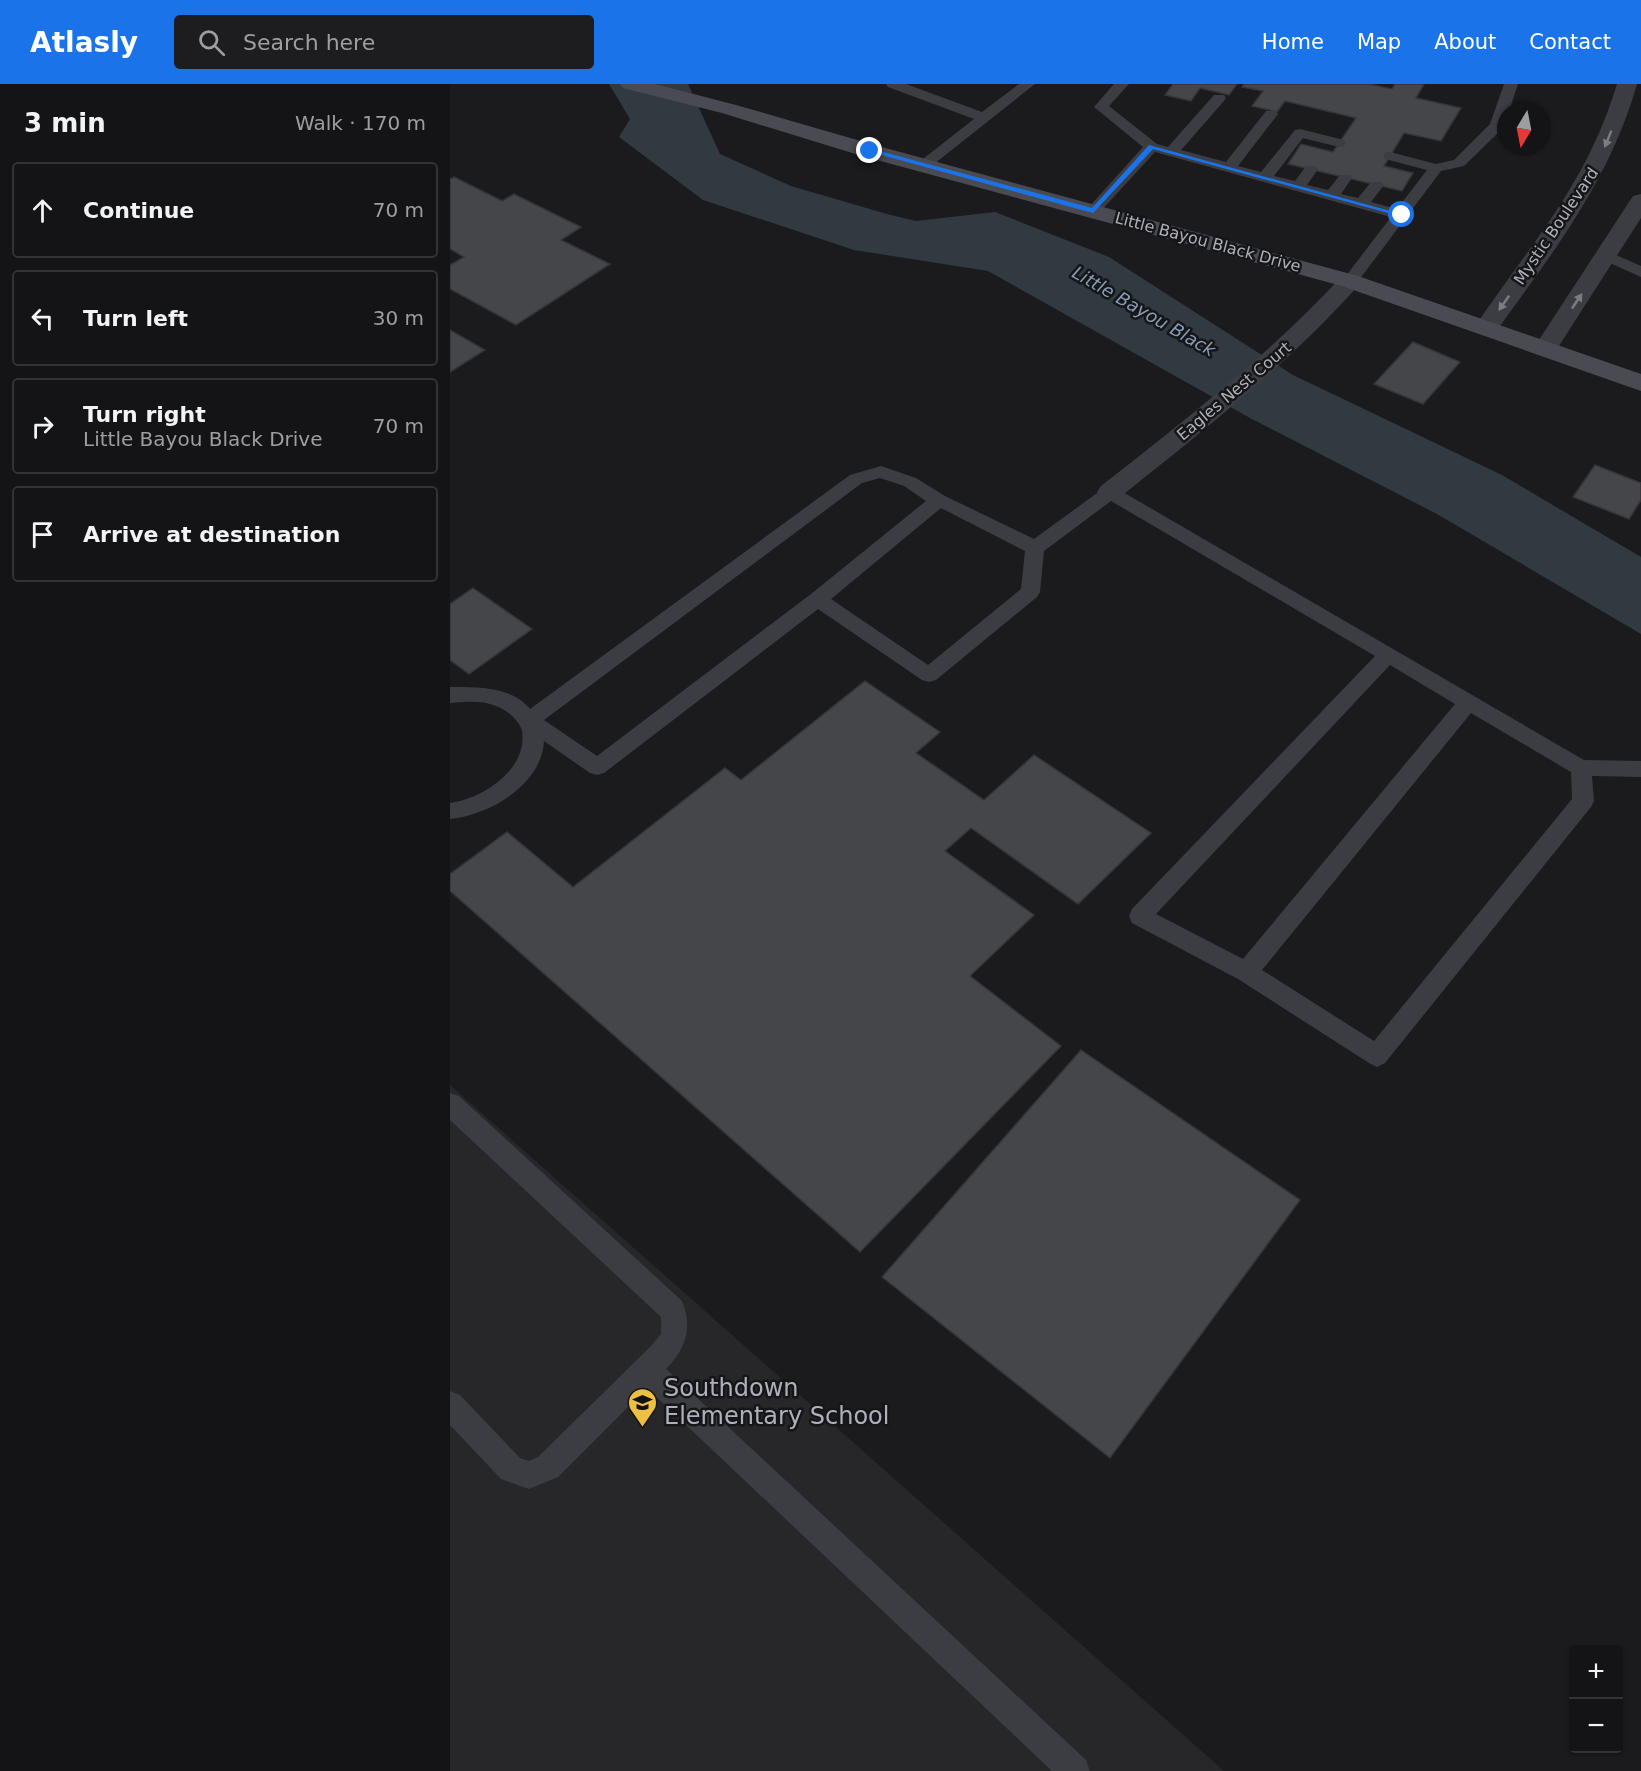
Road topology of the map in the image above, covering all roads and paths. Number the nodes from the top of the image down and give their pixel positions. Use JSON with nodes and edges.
{"nodes":[{"id":1,"x":630,"y":84,"type":"edge"},
{"id":2,"x":893,"y":84,"type":"edge"},
{"id":3,"x":1028,"y":84,"type":"edge"},
{"id":4,"x":1122,"y":84,"type":"edge"},
{"id":5,"x":1511,"y":84,"type":"edge"},
{"id":6,"x":1627,"y":84,"type":"edge"},
{"id":7,"x":1218,"y":98,"type":"dead end"},
{"id":8,"x":1271,"y":114,"type":"dead end"},
{"id":9,"x":984,"y":118,"type":"junction"},
{"id":10,"x":1332,"y":145,"type":"dead end"},
{"id":11,"x":1152,"y":147,"type":"junction"},
{"id":12,"x":1172,"y":152,"type":"junction"},
{"id":13,"x":1391,"y":160,"type":"dead end"},
{"id":14,"x":924,"y":165,"type":"junction"},
{"id":15,"x":1229,"y":168,"type":"junction"},
{"id":16,"x":1436,"y":168,"type":"junction"},
{"id":17,"x":1311,"y":169,"type":"dead end"},
{"id":18,"x":1265,"y":177,"type":"junction"},
{"id":19,"x":1345,"y":178,"type":"dead end"},
{"id":20,"x":1376,"y":185,"type":"dead end"},
{"id":21,"x":1298,"y":187,"type":"junction"},
{"id":22,"x":1332,"y":196,"type":"junction"},
{"id":23,"x":1641,"y":201,"type":"edge"},
{"id":24,"x":1361,"y":204,"type":"junction"},
{"id":25,"x":1093,"y":211,"type":"junction"},
{"id":26,"x":1402,"y":215,"type":"junction"},
{"id":27,"x":1607,"y":256,"type":"junction"},
{"id":28,"x":1641,"y":272,"type":"edge"},
{"id":29,"x":1350,"y":281,"type":"junction"},
{"id":30,"x":1486,"y":328,"type":"junction"},
{"id":31,"x":1545,"y":349,"type":"junction"},
{"id":32,"x":1641,"y":383,"type":"edge"},
{"id":33,"x":1110,"y":492,"type":"junction"},
{"id":34,"x":939,"y":500,"type":"junction"},
{"id":35,"x":1035,"y":548,"type":"junction"},
{"id":36,"x":818,"y":599,"type":"junction"},
{"id":37,"x":1388,"y":655,"type":"junction"},
{"id":38,"x":450,"y":695,"type":"edge"},
{"id":39,"x":1468,"y":702,"type":"junction"},
{"id":40,"x":529,"y":720,"type":"junction"},
{"id":41,"x":1581,"y":768,"type":"junction"},
{"id":42,"x":1641,"y":769,"type":"edge"},
{"id":43,"x":450,"y":810,"type":"edge"},
{"id":44,"x":1246,"y":972,"type":"junction"},
{"id":45,"x":450,"y":1104,"type":"edge"},
{"id":46,"x":647,"y":1369,"type":"junction"},
{"id":47,"x":450,"y":1405,"type":"edge"},
{"id":48,"x":1075,"y":1771,"type":"edge"}],
"edges":[{"from":1,"to":14,"type":"main road","name":"Little Bayou Black Drive"},
{"from":2,"to":9,"type":"lane"},
{"from":3,"to":9,"type":"lane"},
{"from":4,"to":11,"type":"lane"},
{"from":5,"to":16,"type":"lane"},
{"from":6,"to":30,"type":"street","name":"Mystic Boulevard","one_way":true},
{"from":7,"to":12,"type":"lane"},
{"from":8,"to":15,"type":"lane"},
{"from":9,"to":14,"type":"lane"},
{"from":10,"to":18,"type":"lane"},
{"from":11,"to":12,"type":"lane"},
{"from":11,"to":25,"type":"lane"},
{"from":12,"to":15,"type":"lane"},
{"from":13,"to":16,"type":"lane"},
{"from":14,"to":25,"type":"main road","name":"Little Bayou Black Drive"},
{"from":15,"to":18,"type":"lane"},
{"from":16,"to":26,"type":"lane"},
{"from":17,"to":21,"type":"lane"},
{"from":18,"to":21,"type":"lane"},
{"from":19,"to":22,"type":"lane"},
{"from":20,"to":24,"type":"lane"},
{"from":21,"to":22,"type":"lane"},
{"from":22,"to":24,"type":"lane"},
{"from":23,"to":27,"type":"street"},
{"from":24,"to":26,"type":"lane"},
{"from":25,"to":29,"type":"main road","name":"Little Bayou Black Drive"},
{"from":26,"to":29,"type":"lane"},
{"from":27,"to":28,"type":"lane"},
{"from":31,"to":27,"type":"street","one_way":true},
{"from":29,"to":30,"type":"main road","name":"Little Bayou Black Drive"},
{"from":29,"to":33,"type":"street","name":"Eagles Nest Court"},
{"from":30,"to":31,"type":"main road","name":"Little Bayou Black Drive"},
{"from":31,"to":32,"type":"main road","name":"Little Bayou Black Drive"},
{"from":33,"to":35,"type":"lane"},
{"from":33,"to":37,"type":"lane"},
{"from":34,"to":35,"type":"lane"},
{"from":34,"to":36,"type":"lane"},
{"from":34,"to":40,"type":"lane"},
{"from":35,"to":36,"type":"lane"},
{"from":36,"to":40,"type":"lane"},
{"from":37,"to":39,"type":"lane"},
{"from":37,"to":44,"type":"lane"},
{"from":38,"to":40,"type":"lane"},
{"from":39,"to":41,"type":"lane"},
{"from":39,"to":44,"type":"lane"},
{"from":40,"to":43,"type":"lane"},
{"from":41,"to":42,"type":"lane"},
{"from":41,"to":44,"type":"lane"},
{"from":45,"to":46,"type":"lane"},
{"from":46,"to":47,"type":"lane"},
{"from":46,"to":48,"type":"lane"}]}
